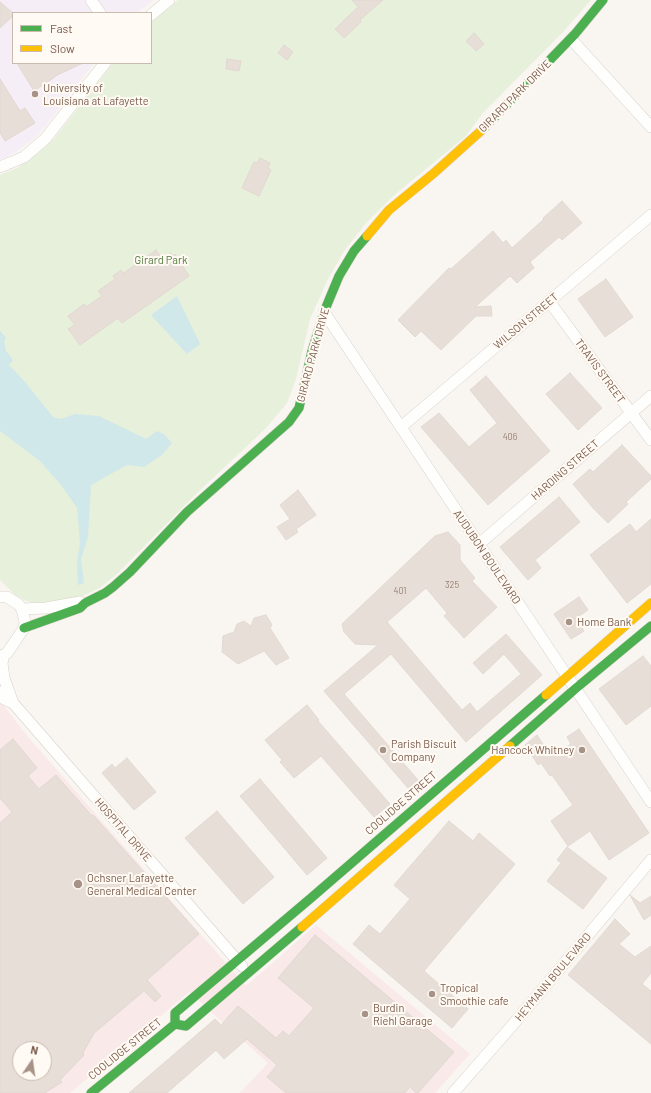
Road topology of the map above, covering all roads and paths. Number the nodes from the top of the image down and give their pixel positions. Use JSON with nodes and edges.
{"nodes":[{"id":1,"x":91,"y":0,"type":"edge"},
{"id":2,"x":169,"y":0,"type":"edge"},
{"id":3,"x":603,"y":0,"type":"edge"},
{"id":4,"x":99,"y":12,"type":"edge"},
{"id":5,"x":152,"y":13,"type":"edge"},
{"id":6,"x":570,"y":39,"type":"junction"},
{"id":7,"x":104,"y":64,"type":"edge"},
{"id":8,"x":651,"y":127,"type":"edge"},
{"id":9,"x":0,"y":168,"type":"edge"},
{"id":10,"x":651,"y":215,"type":"edge"},
{"id":11,"x":549,"y":302,"type":"junction"},
{"id":12,"x":324,"y":312,"type":"junction"},
{"id":13,"x":651,"y":396,"type":"edge"},
{"id":14,"x":631,"y":413,"type":"junction"},
{"id":15,"x":401,"y":427,"type":"junction"},
{"id":16,"x":651,"y":440,"type":"edge"},
{"id":17,"x":479,"y":544,"type":"junction"},
{"id":18,"x":0,"y":588,"type":"edge"},
{"id":19,"x":4,"y":597,"type":"edge"},
{"id":20,"x":85,"y":603,"type":"junction"},
{"id":21,"x":651,"y":603,"type":"edge"},
{"id":22,"x":22,"y":609,"type":"junction"},
{"id":23,"x":651,"y":626,"type":"edge"},
{"id":24,"x":24,"y":628,"type":"junction"},
{"id":25,"x":2,"y":656,"type":"edge"},
{"id":26,"x":566,"y":676,"type":"junction"},
{"id":27,"x":576,"y":689,"type":"junction"},
{"id":28,"x":0,"y":692,"type":"edge"},
{"id":29,"x":13,"y":703,"type":"junction"},
{"id":30,"x":651,"y":802,"type":"edge"},
{"id":31,"x":651,"y":860,"type":"edge"},
{"id":32,"x":237,"y":960,"type":"junction"},
{"id":33,"x":248,"y":974,"type":"junction"},
{"id":34,"x":175,"y":1024,"type":"junction"},
{"id":35,"x":124,"y":1066,"type":"junction"},
{"id":36,"x":114,"y":1088,"type":"dead end"},
{"id":37,"x":91,"y":1093,"type":"edge"},
{"id":38,"x":453,"y":1093,"type":"edge"}],
"edges":[{"from":1,"to":4,"type":"street"},
{"from":2,"to":5,"type":"street"},
{"from":3,"to":6,"type":"street","name":"GIRARD PARK DRIVE"},
{"from":6,"to":8,"type":"street"},
{"from":6,"to":12,"type":"street","name":"GIRARD PARK DRIVE"},
{"from":7,"to":9,"type":"street"},
{"from":10,"to":11,"type":"street","name":"WILSON STREET"},
{"from":11,"to":14,"type":"street","name":"TRAVIS STREET"},
{"from":11,"to":15,"type":"street","name":"WILSON STREET"},
{"from":12,"to":15,"type":"street","name":"AUDUBON BOULEVARD"},
{"from":12,"to":20,"type":"street","name":"GIRARD PARK DRIVE"},
{"from":13,"to":14,"type":"street","name":"HARDING STREET"},
{"from":14,"to":16,"type":"street","name":"TRAVIS STREET"},
{"from":14,"to":17,"type":"street","name":"HARDING STREET"},
{"from":15,"to":17,"type":"street","name":"AUDUBON BOULEVARD"},
{"from":17,"to":26,"type":"street","name":"AUDUBON BOULEVARD"},
{"from":18,"to":19,"type":"street"},
{"from":19,"to":22,"type":"street"},
{"from":20,"to":22,"type":"street","name":"GIRARD PARK DRIVE"},
{"from":20,"to":24,"type":"street","name":"GIRARD PARK DRIVE"},
{"from":21,"to":26,"type":"street","name":"COOLIDGE STREET"},
{"from":22,"to":24,"type":"street"},
{"from":23,"to":27,"type":"street","name":"COOLIDGE STREET"},
{"from":24,"to":25,"type":"street"},
{"from":25,"to":29,"type":"street","name":"HOSPITAL DRIVE"},
{"from":26,"to":27,"type":"street","name":"AUDUBON BOULEVARD"},
{"from":26,"to":32,"type":"street","name":"COOLIDGE STREET"},
{"from":27,"to":30,"type":"street","name":"AUDUBON BOULEVARD"},
{"from":27,"to":33,"type":"street","name":"COOLIDGE STREET"},
{"from":28,"to":29,"type":"street","name":"HOSPITAL DRIVE"},
{"from":29,"to":32,"type":"street","name":"HOSPITAL DRIVE"},
{"from":31,"to":38,"type":"street","name":"HEYMANN BOULEVARD"},
{"from":32,"to":33,"type":"street","name":"HOSPITAL DRIVE"},
{"from":32,"to":34,"type":"street","name":"COOLIDGE STREET"},
{"from":33,"to":34,"type":"street","name":"COOLIDGE STREET"},
{"from":34,"to":35,"type":"street","name":"COOLIDGE STREET"},
{"from":35,"to":36,"type":"street"},
{"from":35,"to":37,"type":"street","name":"COOLIDGE STREET"}]}
